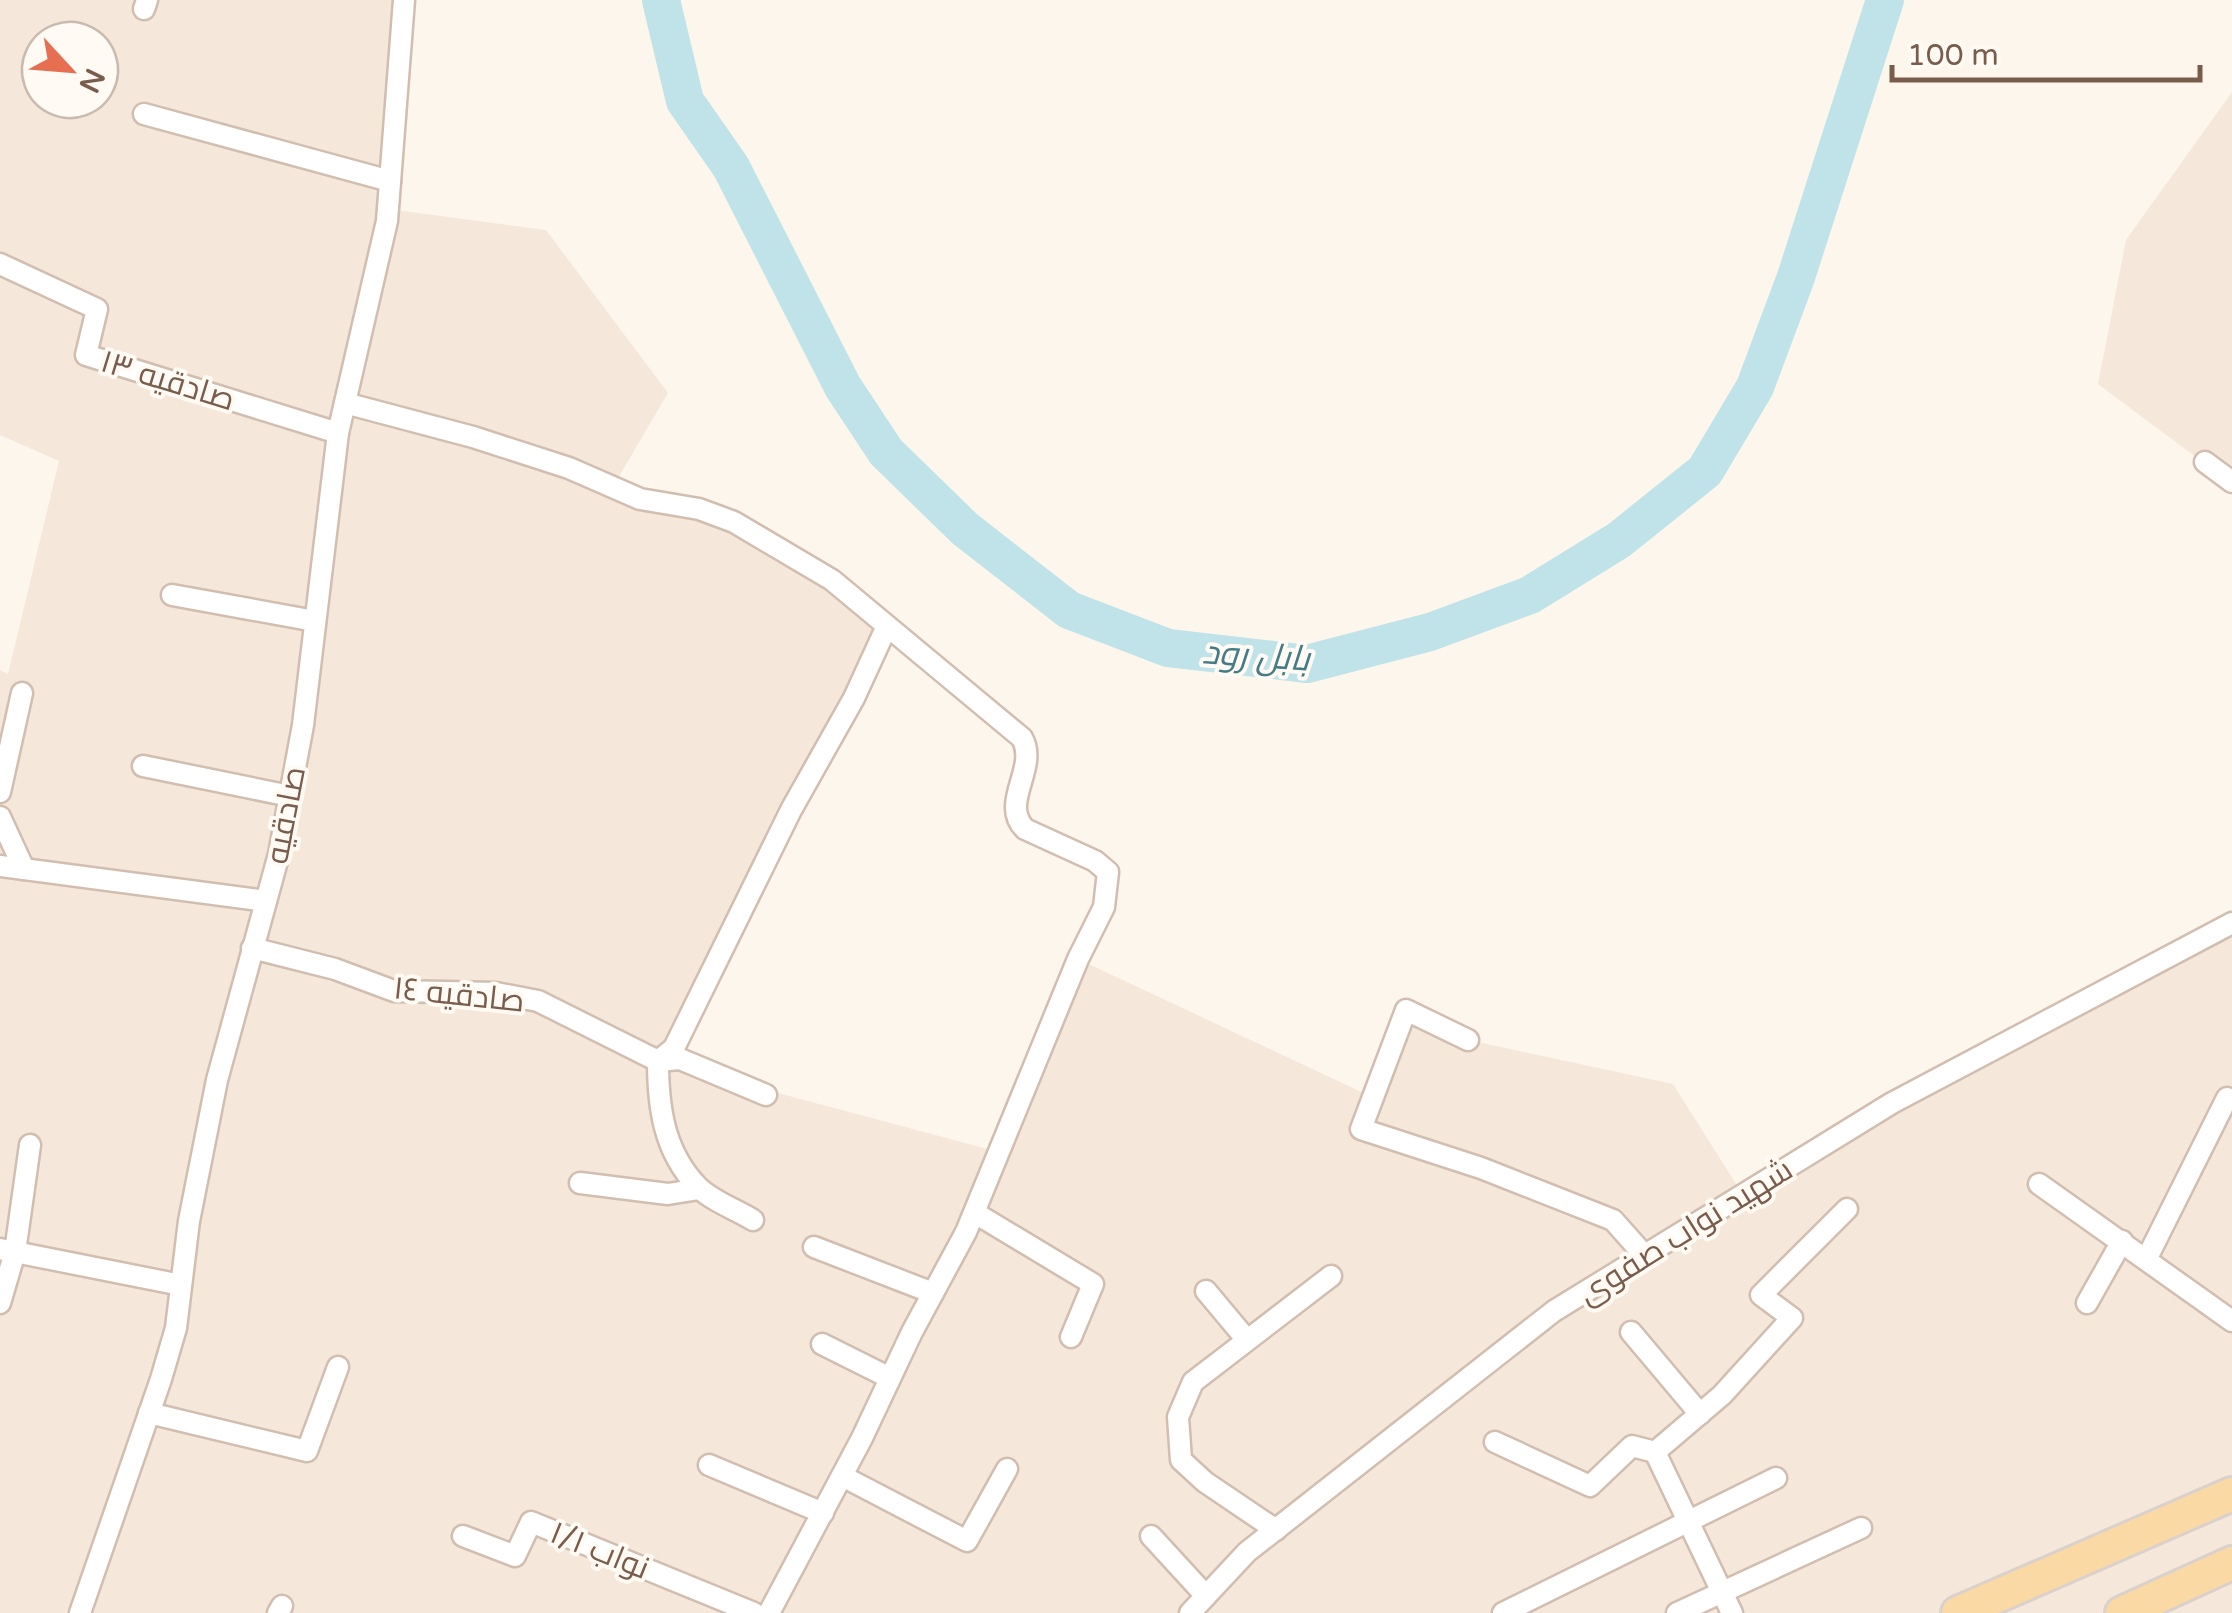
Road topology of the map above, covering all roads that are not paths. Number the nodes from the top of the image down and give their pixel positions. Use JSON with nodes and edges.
{"nodes":[{"id":1,"x":404,"y":0,"type":"edge"},
{"id":2,"x":144,"y":114,"type":"dead end"},
{"id":3,"x":390,"y":181,"type":"junction"},
{"id":4,"x":0,"y":264,"type":"edge"},
{"id":5,"x":345,"y":403,"type":"junction"},
{"id":6,"x":338,"y":433,"type":"junction"},
{"id":7,"x":2205,"y":462,"type":"dead end"},
{"id":8,"x":2232,"y":482,"type":"edge"},
{"id":9,"x":172,"y":595,"type":"dead end"},
{"id":10,"x":316,"y":620,"type":"junction"},
{"id":11,"x":886,"y":626,"type":"junction"},
{"id":12,"x":22,"y":694,"type":"dead end"},
{"id":13,"x":144,"y":766,"type":"dead end"},
{"id":14,"x":0,"y":792,"type":"edge"},
{"id":15,"x":290,"y":796,"type":"junction"},
{"id":16,"x":0,"y":817,"type":"edge"},
{"id":17,"x":0,"y":866,"type":"edge"},
{"id":18,"x":24,"y":869,"type":"junction"},
{"id":19,"x":266,"y":901,"type":"junction"},
{"id":20,"x":2232,"y":923,"type":"edge"},
{"id":21,"x":252,"y":948,"type":"junction"},
{"id":22,"x":1468,"y":1040,"type":"dead end"},
{"id":23,"x":658,"y":1061,"type":"junction"},
{"id":24,"x":766,"y":1095,"type":"dead end"},
{"id":25,"x":2228,"y":1098,"type":"dead end"},
{"id":26,"x":30,"y":1145,"type":"dead end"},
{"id":27,"x":580,"y":1183,"type":"dead end"},
{"id":28,"x":2039,"y":1184,"type":"dead end"},
{"id":29,"x":699,"y":1188,"type":"junction"},
{"id":30,"x":1847,"y":1208,"type":"dead end"},
{"id":31,"x":974,"y":1212,"type":"junction"},
{"id":32,"x":753,"y":1220,"type":"dead end"},
{"id":33,"x":2122,"y":1241,"type":"junction"},
{"id":34,"x":814,"y":1247,"type":"dead end"},
{"id":35,"x":7,"y":1251,"type":"edge"},
{"id":36,"x":1645,"y":1256,"type":"junction"},
{"id":37,"x":2148,"y":1258,"type":"junction"},
{"id":38,"x":1331,"y":1276,"type":"dead end"},
{"id":39,"x":181,"y":1285,"type":"junction"},
{"id":40,"x":1206,"y":1292,"type":"dead end"},
{"id":41,"x":933,"y":1293,"type":"junction"},
{"id":42,"x":2087,"y":1302,"type":"dead end"},
{"id":43,"x":0,"y":1303,"type":"edge"},
{"id":44,"x":2232,"y":1321,"type":"edge"},
{"id":45,"x":1630,"y":1332,"type":"dead end"},
{"id":46,"x":1070,"y":1337,"type":"dead end"},
{"id":47,"x":1247,"y":1340,"type":"junction"},
{"id":48,"x":822,"y":1344,"type":"dead end"},
{"id":49,"x":338,"y":1367,"type":"dead end"},
{"id":50,"x":890,"y":1378,"type":"junction"},
{"id":51,"x":149,"y":1413,"type":"junction"},
{"id":52,"x":1700,"y":1414,"type":"junction"},
{"id":53,"x":1495,"y":1442,"type":"dead end"},
{"id":54,"x":1655,"y":1452,"type":"junction"},
{"id":55,"x":709,"y":1465,"type":"dead end"},
{"id":56,"x":1006,"y":1470,"type":"dead end"},
{"id":57,"x":842,"y":1476,"type":"junction"},
{"id":58,"x":1776,"y":1478,"type":"dead end"},
{"id":59,"x":2232,"y":1494,"type":"edge"},
{"id":60,"x":823,"y":1513,"type":"junction"},
{"id":61,"x":1688,"y":1521,"type":"junction"},
{"id":62,"x":1861,"y":1528,"type":"dead end"},
{"id":63,"x":1276,"y":1530,"type":"junction"},
{"id":64,"x":464,"y":1536,"type":"dead end"},
{"id":65,"x":1151,"y":1536,"type":"dead end"},
{"id":66,"x":2232,"y":1563,"type":"edge"},
{"id":67,"x":1206,"y":1596,"type":"junction"},
{"id":68,"x":1728,"y":1603,"type":"edge"},
{"id":69,"x":88,"y":1610,"type":"edge"},
{"id":70,"x":754,"y":1613,"type":"edge"},
{"id":71,"x":769,"y":1613,"type":"edge"},
{"id":72,"x":1190,"y":1613,"type":"edge"},
{"id":73,"x":1503,"y":1613,"type":"edge"},
{"id":74,"x":1677,"y":1613,"type":"edge"},
{"id":75,"x":1958,"y":1613,"type":"edge"},
{"id":76,"x":2122,"y":1613,"type":"edge"}],
"edges":[{"from":1,"to":3,"type":"street","name":"صادقیه"},
{"from":2,"to":3,"type":"street"},
{"from":3,"to":5,"type":"street","name":"صادقیه"},
{"from":4,"to":6,"type":"street","name":"صادقیه ۱۳"},
{"from":5,"to":6,"type":"street","name":"صادقیه"},
{"from":5,"to":11,"type":"street"},
{"from":6,"to":10,"type":"street","name":"صادقیه"},
{"from":7,"to":8,"type":"street"},
{"from":9,"to":10,"type":"street"},
{"from":10,"to":15,"type":"street","name":"صادقیه"},
{"from":11,"to":23,"type":"street"},
{"from":11,"to":31,"type":"street"},
{"from":12,"to":14,"type":"street"},
{"from":13,"to":15,"type":"street"},
{"from":15,"to":19,"type":"street","name":"صادقیه"},
{"from":16,"to":18,"type":"street"},
{"from":17,"to":18,"type":"street"},
{"from":18,"to":19,"type":"street"},
{"from":19,"to":21,"type":"street","name":"صادقیه"},
{"from":20,"to":36,"type":"street","name":"شهید نواب صفوی"},
{"from":21,"to":23,"type":"street","name":"صادقيه ١٤"},
{"from":21,"to":39,"type":"street","name":"صادقیه"},
{"from":22,"to":36,"type":"street"},
{"from":23,"to":24,"type":"street","name":"صادقيه ١٤"},
{"from":23,"to":29,"type":"street"},
{"from":25,"to":37,"type":"street"},
{"from":26,"to":35,"type":"street"},
{"from":27,"to":29,"type":"street"},
{"from":28,"to":33,"type":"street"},
{"from":29,"to":32,"type":"street"},
{"from":30,"to":52,"type":"street"},
{"from":31,"to":41,"type":"street"},
{"from":31,"to":46,"type":"street"},
{"from":33,"to":37,"type":"street"},
{"from":33,"to":42,"type":"street"},
{"from":34,"to":41,"type":"street"},
{"from":35,"to":39,"type":"street"},
{"from":35,"to":43,"type":"street"},
{"from":36,"to":63,"type":"street","name":"شهید نواب صفوی"},
{"from":37,"to":44,"type":"street"},
{"from":38,"to":47,"type":"street"},
{"from":39,"to":51,"type":"street","name":"صادقیه"},
{"from":40,"to":47,"type":"street"},
{"from":41,"to":50,"type":"street"},
{"from":45,"to":52,"type":"street"},
{"from":47,"to":63,"type":"street"},
{"from":48,"to":50,"type":"street"},
{"from":49,"to":51,"type":"street"},
{"from":50,"to":57,"type":"street"},
{"from":51,"to":69,"type":"street","name":"صادقیه"},
{"from":52,"to":54,"type":"street"},
{"from":53,"to":54,"type":"street"},
{"from":54,"to":61,"type":"street"},
{"from":55,"to":60,"type":"street"},
{"from":56,"to":57,"type":"street"},
{"from":57,"to":60,"type":"street"},
{"from":58,"to":61,"type":"street"},
{"from":59,"to":75,"type":"main road"},
{"from":60,"to":71,"type":"street"},
{"from":61,"to":68,"type":"street"},
{"from":61,"to":73,"type":"street"},
{"from":62,"to":68,"type":"street"},
{"from":63,"to":67,"type":"street","name":"شهید نواب صفوی"},
{"from":64,"to":70,"type":"street","name":"نواب ۱/۱"},
{"from":65,"to":67,"type":"street"},
{"from":66,"to":76,"type":"main road"},
{"from":67,"to":72,"type":"street","name":"شهید نواب صفوی"},
{"from":68,"to":74,"type":"street"}]}
